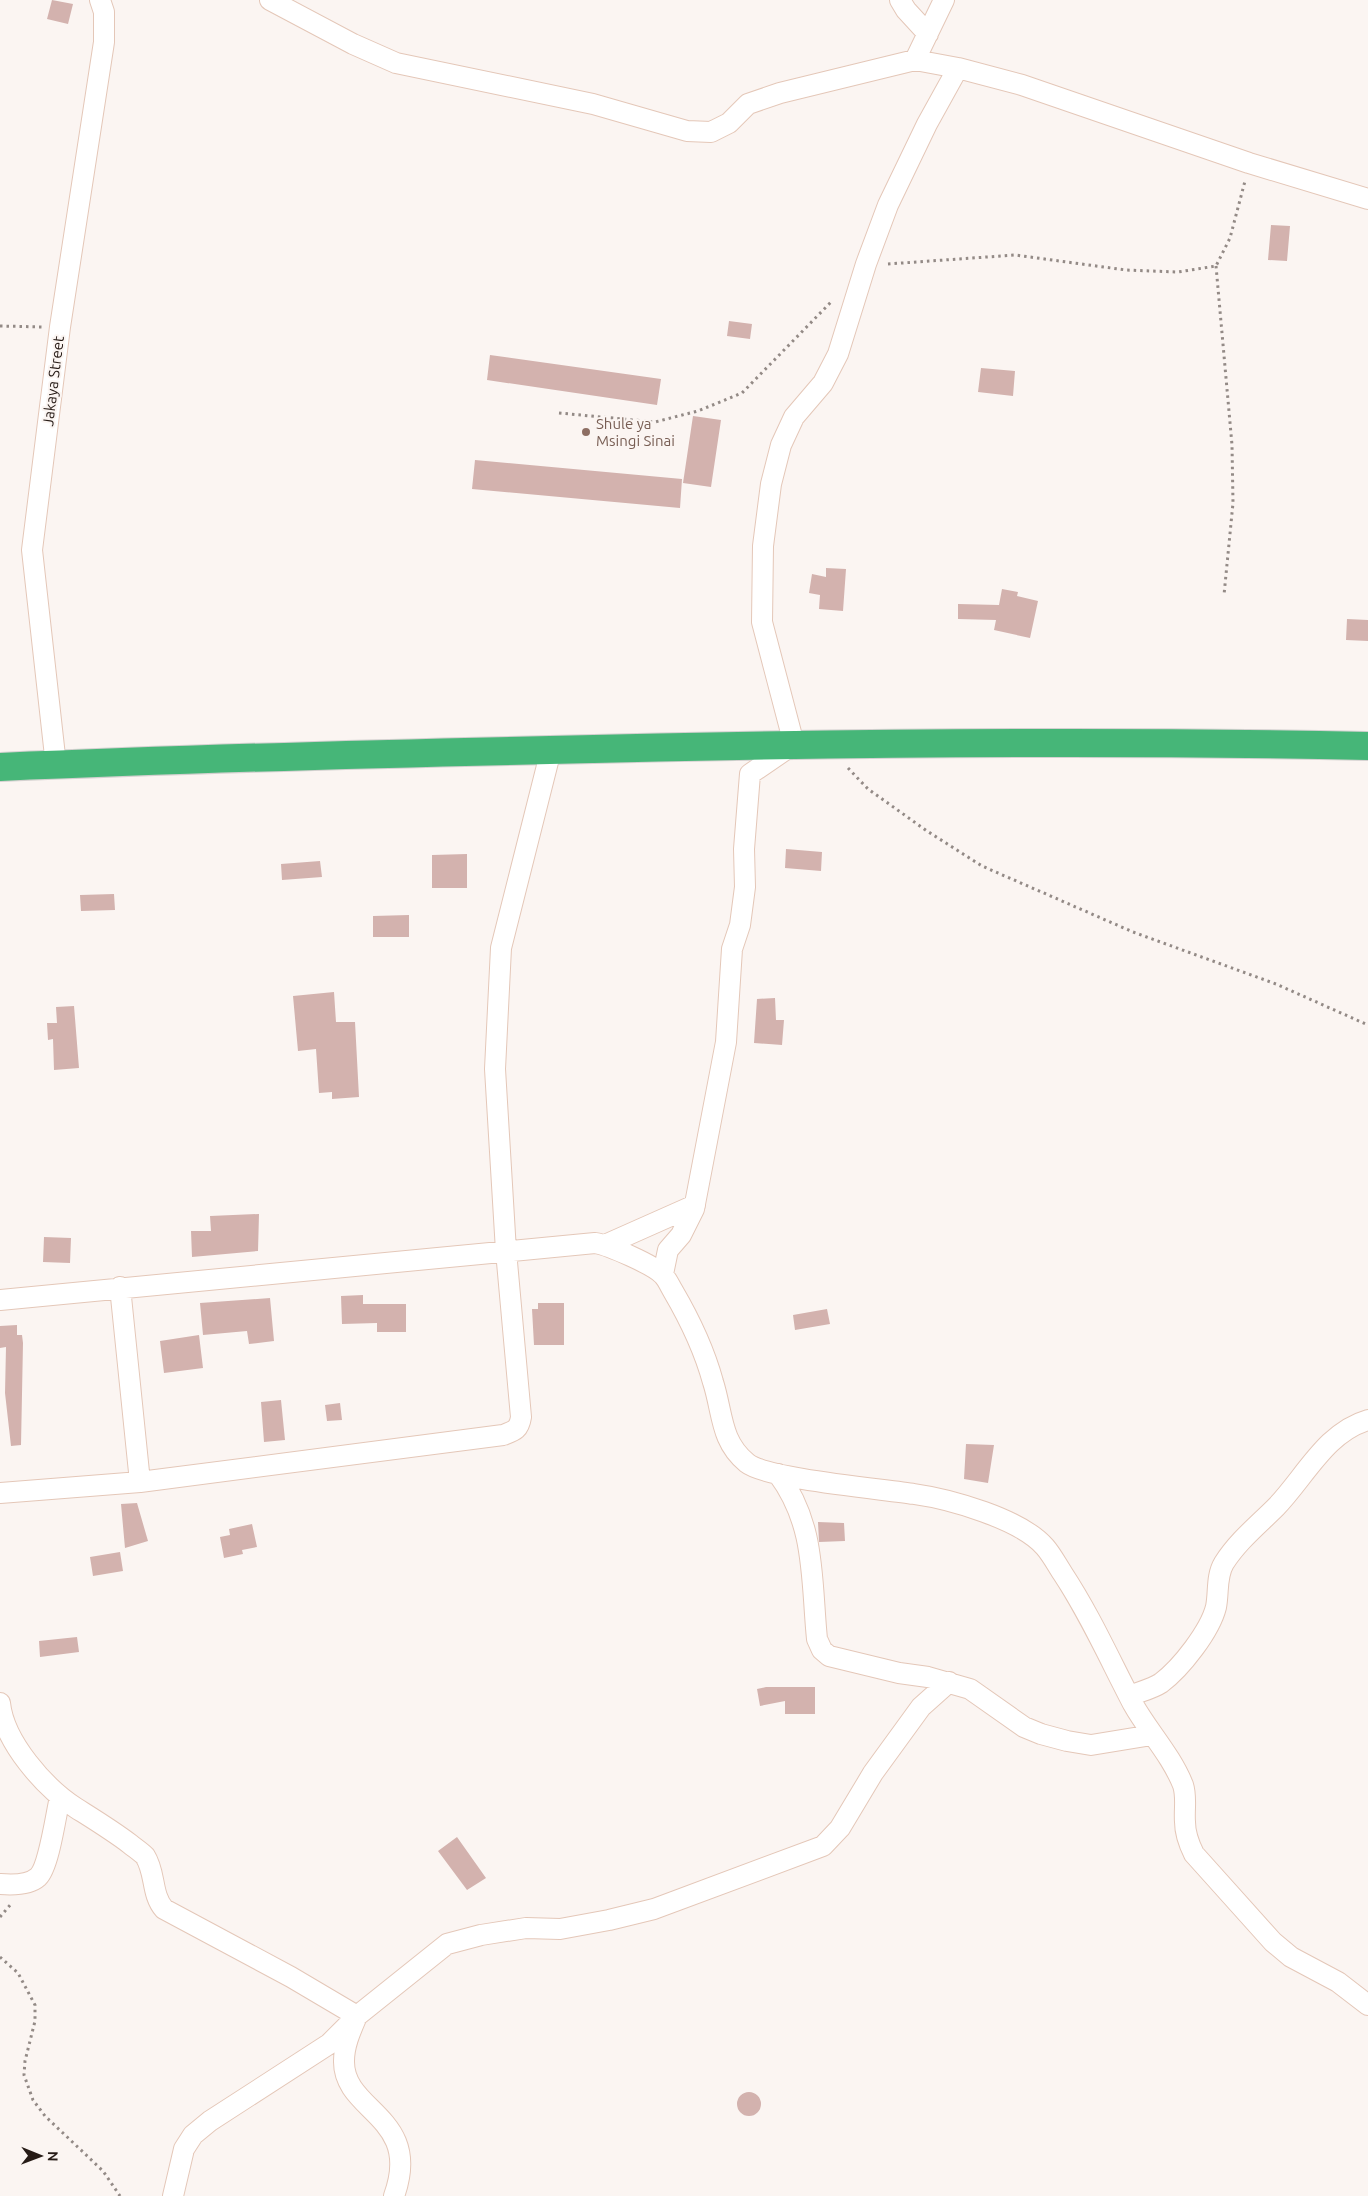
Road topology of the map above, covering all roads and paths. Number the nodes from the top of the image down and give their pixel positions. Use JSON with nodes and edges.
{"nodes":[{"id":1,"x":100,"y":0,"type":"edge"},
{"id":2,"x":270,"y":0,"type":"edge"},
{"id":3,"x":900,"y":0,"type":"edge"},
{"id":4,"x":944,"y":0,"type":"edge"},
{"id":5,"x":928,"y":34,"type":"junction"},
{"id":6,"x":915,"y":60,"type":"junction"},
{"id":7,"x":958,"y":68,"type":"junction"},
{"id":8,"x":1249,"y":163,"type":"junction"},
{"id":9,"x":1368,"y":198,"type":"edge"},
{"id":10,"x":866,"y":264,"type":"junction"},
{"id":11,"x":1216,"y":266,"type":"junction"},
{"id":12,"x":836,"y":297,"type":"dead end"},
{"id":13,"x":0,"y":326,"type":"edge"},
{"id":14,"x":60,"y":327,"type":"junction"},
{"id":15,"x":559,"y":412,"type":"dead end"},
{"id":16,"x":1224,"y":596,"type":"dead end"},
{"id":17,"x":826,"y":743,"type":"junction"},
{"id":18,"x":794,"y":744,"type":"junction"},
{"id":19,"x":1368,"y":746,"type":"edge"},
{"id":20,"x":551,"y":750,"type":"junction"},
{"id":21,"x":56,"y":764,"type":"junction"},
{"id":22,"x":0,"y":767,"type":"edge"},
{"id":23,"x":1368,"y":1024,"type":"edge"},
{"id":24,"x":695,"y":1205,"type":"junction"},
{"id":25,"x":605,"y":1245,"type":"junction"},
{"id":26,"x":506,"y":1251,"type":"junction"},
{"id":27,"x":663,"y":1274,"type":"junction"},
{"id":28,"x":120,"y":1287,"type":"junction"},
{"id":29,"x":0,"y":1300,"type":"edge"},
{"id":30,"x":1368,"y":1420,"type":"edge"},
{"id":31,"x":778,"y":1474,"type":"junction"},
{"id":32,"x":140,"y":1482,"type":"junction"},
{"id":33,"x":0,"y":1494,"type":"edge"},
{"id":34,"x":948,"y":1682,"type":"junction"},
{"id":35,"x":1129,"y":1696,"type":"junction"},
{"id":36,"x":0,"y":1703,"type":"edge"},
{"id":37,"x":1152,"y":1735,"type":"junction"},
{"id":38,"x":60,"y":1797,"type":"junction"},
{"id":39,"x":0,"y":1884,"type":"edge"},
{"id":40,"x":0,"y":1957,"type":"edge"},
{"id":41,"x":1368,"y":2005,"type":"edge"},
{"id":42,"x":357,"y":2016,"type":"junction"},
{"id":43,"x":120,"y":2196,"type":"edge"},
{"id":44,"x":173,"y":2196,"type":"edge"},
{"id":45,"x":394,"y":2196,"type":"edge"}],
"edges":[{"from":1,"to":14,"type":"street","name":"Jakaya Street"},
{"from":2,"to":6,"type":"street"},
{"from":3,"to":5,"type":"street"},
{"from":4,"to":5,"type":"street"},
{"from":5,"to":6,"type":"street"},
{"from":6,"to":7,"type":"street"},
{"from":7,"to":8,"type":"street"},
{"from":7,"to":10,"type":"street"},
{"from":8,"to":9,"type":"street"},
{"from":8,"to":11,"type":"path"},
{"from":10,"to":11,"type":"path"},
{"from":10,"to":18,"type":"street"},
{"from":11,"to":16,"type":"path"},
{"from":12,"to":15,"type":"path"},
{"from":13,"to":14,"type":"path"},
{"from":14,"to":21,"type":"street","name":"Jakaya Street"},
{"from":17,"to":18,"type":"highway"},
{"from":17,"to":19,"type":"highway"},
{"from":17,"to":23,"type":"path"},
{"from":18,"to":20,"type":"highway"},
{"from":18,"to":24,"type":"street"},
{"from":20,"to":21,"type":"highway"},
{"from":20,"to":26,"type":"street"},
{"from":21,"to":22,"type":"highway"},
{"from":24,"to":25,"type":"street"},
{"from":24,"to":27,"type":"street"},
{"from":25,"to":26,"type":"street"},
{"from":25,"to":27,"type":"street"},
{"from":26,"to":28,"type":"street"},
{"from":26,"to":32,"type":"street"},
{"from":27,"to":31,"type":"street"},
{"from":28,"to":29,"type":"street"},
{"from":28,"to":32,"type":"street"},
{"from":30,"to":35,"type":"street"},
{"from":31,"to":34,"type":"street"},
{"from":31,"to":35,"type":"street"},
{"from":32,"to":33,"type":"street"},
{"from":34,"to":37,"type":"street"},
{"from":34,"to":42,"type":"street"},
{"from":35,"to":37,"type":"street"},
{"from":36,"to":38,"type":"street"},
{"from":37,"to":41,"type":"street"},
{"from":38,"to":39,"type":"street"},
{"from":38,"to":42,"type":"street"},
{"from":40,"to":43,"type":"path"},
{"from":42,"to":44,"type":"street"},
{"from":42,"to":45,"type":"street"}]}
